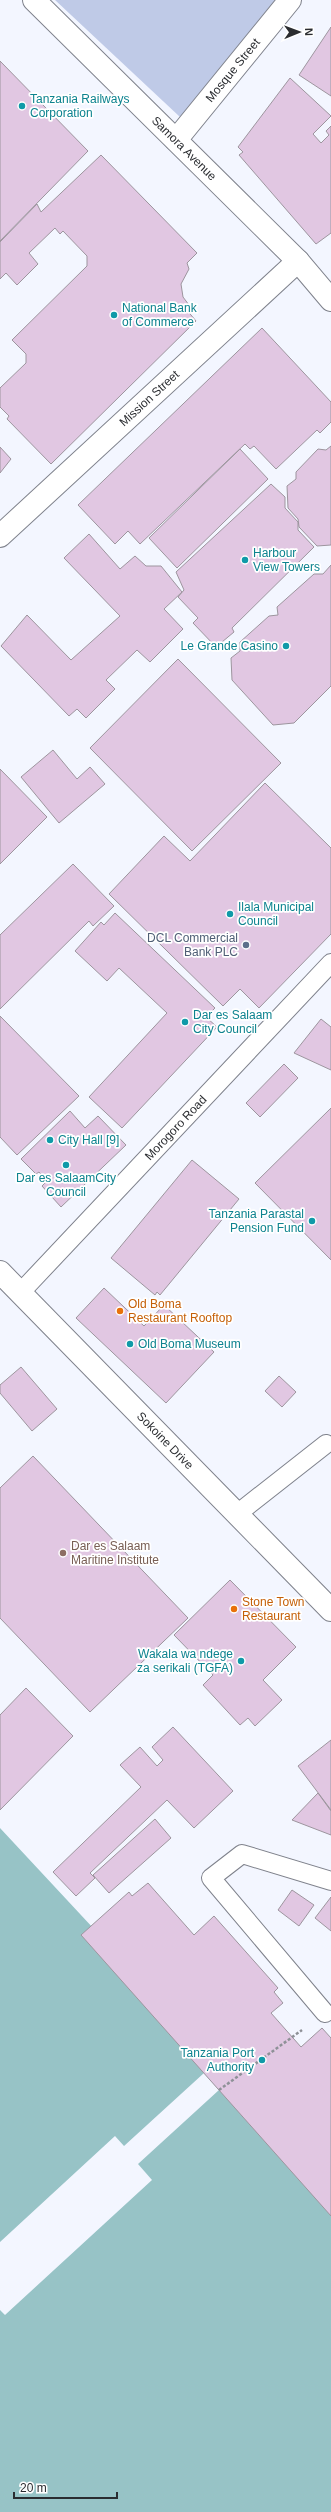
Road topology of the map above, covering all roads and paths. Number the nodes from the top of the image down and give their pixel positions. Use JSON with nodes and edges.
{"nodes":[{"id":1,"x":34,"y":0,"type":"edge"},
{"id":2,"x":290,"y":0,"type":"edge"},
{"id":3,"x":176,"y":140,"type":"junction"},
{"id":4,"x":298,"y":261,"type":"junction"},
{"id":5,"x":331,"y":300,"type":"edge"},
{"id":6,"x":0,"y":536,"type":"edge"},
{"id":7,"x":331,"y":963,"type":"edge"},
{"id":8,"x":0,"y":1272,"type":"edge"},
{"id":9,"x":20,"y":1293,"type":"junction"},
{"id":10,"x":326,"y":1444,"type":"dead end"},
{"id":11,"x":237,"y":1514,"type":"junction"},
{"id":12,"x":331,"y":1610,"type":"edge"},
{"id":13,"x":331,"y":1881,"type":"edge"},
{"id":14,"x":326,"y":2013,"type":"joint"},
{"id":15,"x":219,"y":2090,"type":"dead end"}],
"edges":[{"from":1,"to":3,"type":"street","name":"Samora Avenue"},
{"from":2,"to":3,"type":"street","name":"Mosque Street"},
{"from":3,"to":4,"type":"street","name":"Samora Avenue"},
{"from":4,"to":5,"type":"street","name":"Samora Avenue"},
{"from":4,"to":6,"type":"street","name":"Mission Street"},
{"from":7,"to":9,"type":"lane","name":"Morogoro Road"},
{"from":8,"to":9,"type":"street","name":"Sokoine Drive"},
{"from":9,"to":11,"type":"street","name":"Sokoine Drive"},
{"from":10,"to":11,"type":"lane"},
{"from":11,"to":12,"type":"street","name":"Sokoine Drive"},
{"from":13,"to":14,"type":"lane"},
{"from":14,"to":15,"type":"path"}]}
